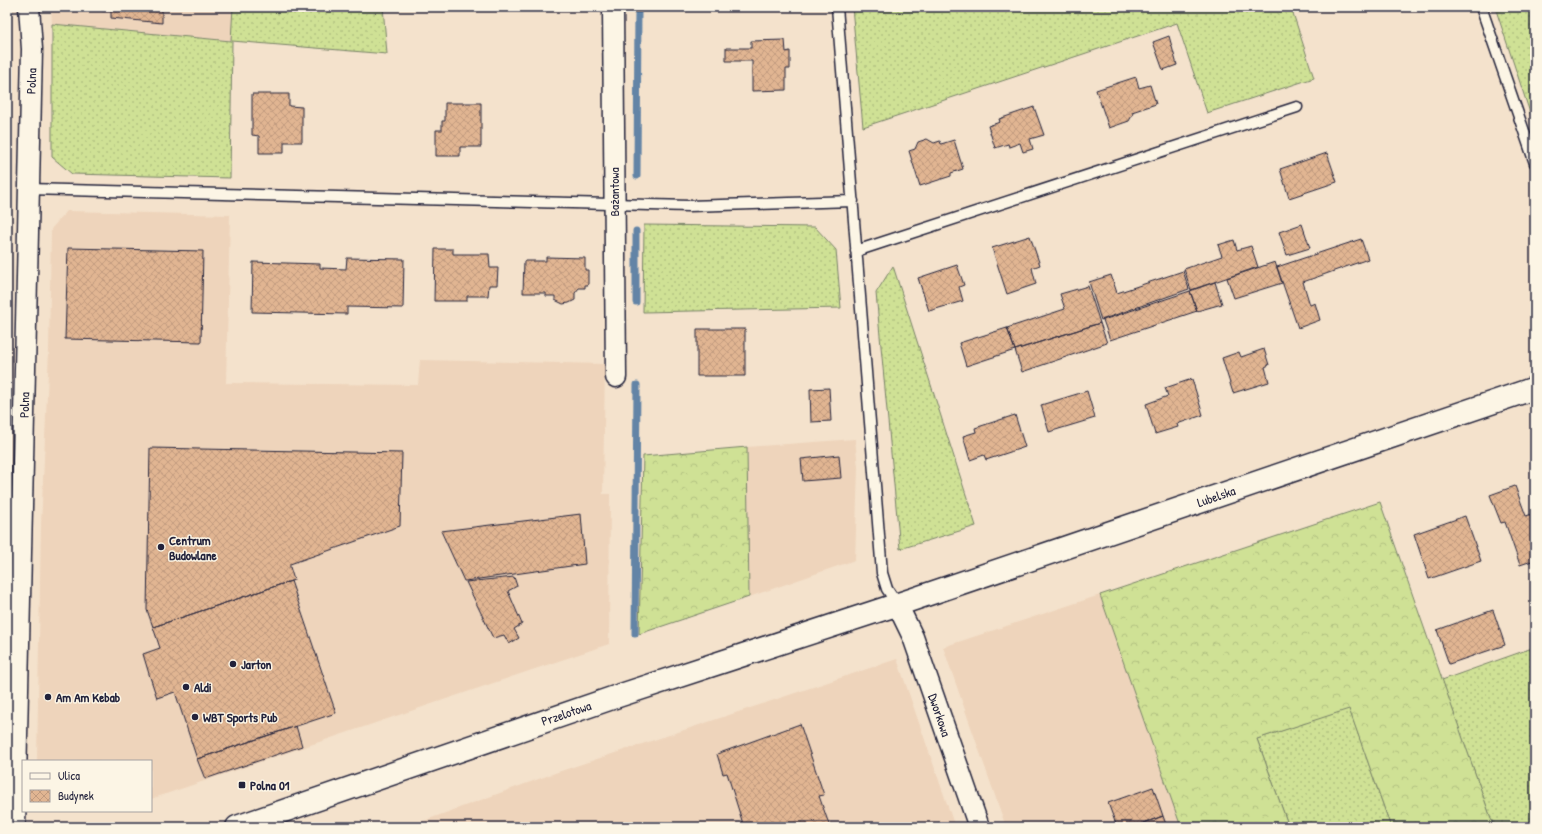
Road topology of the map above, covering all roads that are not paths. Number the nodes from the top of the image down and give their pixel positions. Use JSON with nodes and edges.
{"nodes":[{"id":1,"x":29,"y":7,"type":"edge"},
{"id":2,"x":613,"y":7,"type":"edge"},
{"id":3,"x":837,"y":7,"type":"edge"},
{"id":4,"x":1481,"y":7,"type":"edge"},
{"id":5,"x":1297,"y":107,"type":"dead end"},
{"id":6,"x":1535,"y":163,"type":"edge"},
{"id":7,"x":28,"y":189,"type":"junction"},
{"id":8,"x":853,"y":201,"type":"junction"},
{"id":9,"x":614,"y":204,"type":"junction"},
{"id":10,"x":856,"y":251,"type":"junction"},
{"id":11,"x":616,"y":377,"type":"dead end"},
{"id":12,"x":1535,"y":388,"type":"edge"},
{"id":13,"x":897,"y":604,"type":"junction"},
{"id":14,"x":15,"y":827,"type":"edge"},
{"id":15,"x":237,"y":827,"type":"edge"},
{"id":16,"x":979,"y":827,"type":"edge"}],
"edges":[{"from":1,"to":7,"type":"street","name":"Polna"},
{"from":2,"to":9,"type":"street","name":"Bażantowa"},
{"from":3,"to":8,"type":"lane"},
{"from":4,"to":6,"type":"lane"},
{"from":5,"to":10,"type":"lane"},
{"from":7,"to":9,"type":"lane"},
{"from":7,"to":14,"type":"street","name":"Polna"},
{"from":8,"to":9,"type":"lane"},
{"from":8,"to":10,"type":"lane"},
{"from":9,"to":11,"type":"street","name":"Bażantowa"},
{"from":10,"to":13,"type":"lane"},
{"from":12,"to":13,"type":"street","name":"Lubelska"},
{"from":13,"to":15,"type":"street","name":"Przelotowa"},
{"from":13,"to":16,"type":"street","name":"Dworkowa"}]}
